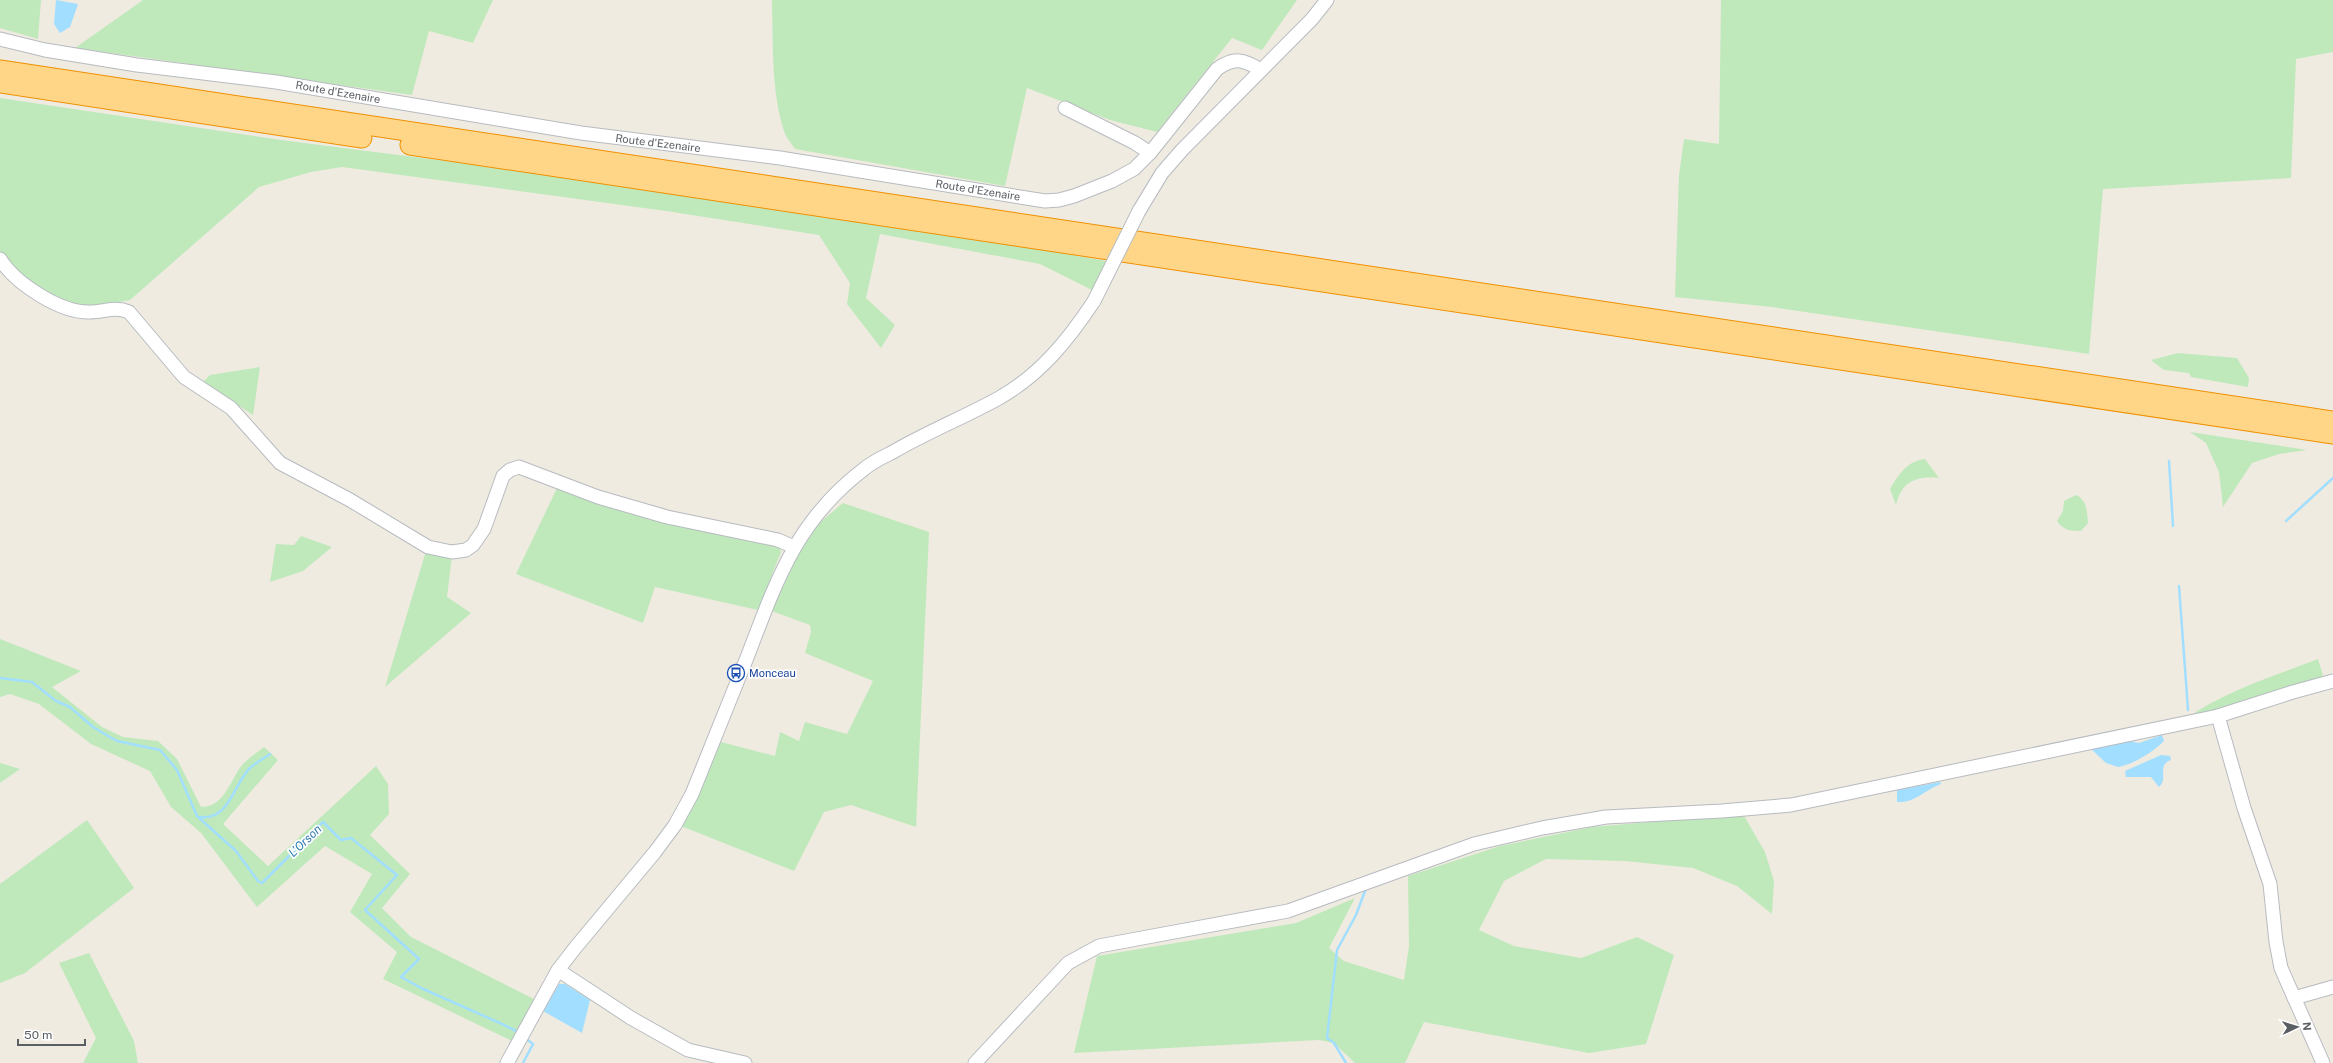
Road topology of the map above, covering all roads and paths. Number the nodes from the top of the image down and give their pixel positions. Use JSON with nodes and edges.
{"nodes":[{"id":1,"x":1327,"y":0,"type":"edge"},
{"id":2,"x":0,"y":39,"type":"edge"},
{"id":3,"x":0,"y":65,"type":"edge"},
{"id":4,"x":0,"y":70,"type":"edge"},
{"id":5,"x":1261,"y":70,"type":"junction"},
{"id":6,"x":34,"y":75,"type":"junction"},
{"id":7,"x":0,"y":84,"type":"edge"},
{"id":8,"x":0,"y":91,"type":"edge"},
{"id":9,"x":112,"y":101,"type":"junction"},
{"id":10,"x":1065,"y":108,"type":"dead end"},
{"id":11,"x":1150,"y":153,"type":"junction"},
{"id":12,"x":0,"y":259,"type":"edge"},
{"id":13,"x":2333,"y":421,"type":"edge"},
{"id":14,"x":2333,"y":434,"type":"edge"},
{"id":15,"x":794,"y":547,"type":"junction"},
{"id":16,"x":2333,"y":681,"type":"edge"},
{"id":17,"x":2218,"y":716,"type":"junction"},
{"id":18,"x":558,"y":970,"type":"junction"},
{"id":19,"x":2333,"y":987,"type":"edge"},
{"id":20,"x":2294,"y":998,"type":"junction"},
{"id":21,"x":507,"y":1063,"type":"edge"},
{"id":22,"x":745,"y":1063,"type":"edge"},
{"id":23,"x":975,"y":1063,"type":"edge"},
{"id":24,"x":2323,"y":1063,"type":"edge"}],
"edges":[{"from":1,"to":5,"type":"street"},
{"from":2,"to":11,"type":"street","name":"Route d'Ezenaire"},
{"from":3,"to":6,"type":"highway"},
{"from":4,"to":6,"type":"highway"},
{"from":5,"to":11,"type":"street","name":"Route d'Ezenaire"},
{"from":5,"to":15,"type":"street","bridge":true},
{"from":6,"to":13,"type":"highway"},
{"from":7,"to":9,"type":"highway"},
{"from":8,"to":9,"type":"highway"},
{"from":9,"to":14,"type":"highway"},
{"from":10,"to":11,"type":"street"},
{"from":12,"to":15,"type":"street"},
{"from":15,"to":18,"type":"street"},
{"from":16,"to":17,"type":"street"},
{"from":17,"to":20,"type":"street"},
{"from":17,"to":23,"type":"street"},
{"from":18,"to":21,"type":"street"},
{"from":18,"to":22,"type":"street"},
{"from":19,"to":20,"type":"street"},
{"from":20,"to":24,"type":"street"}]}
